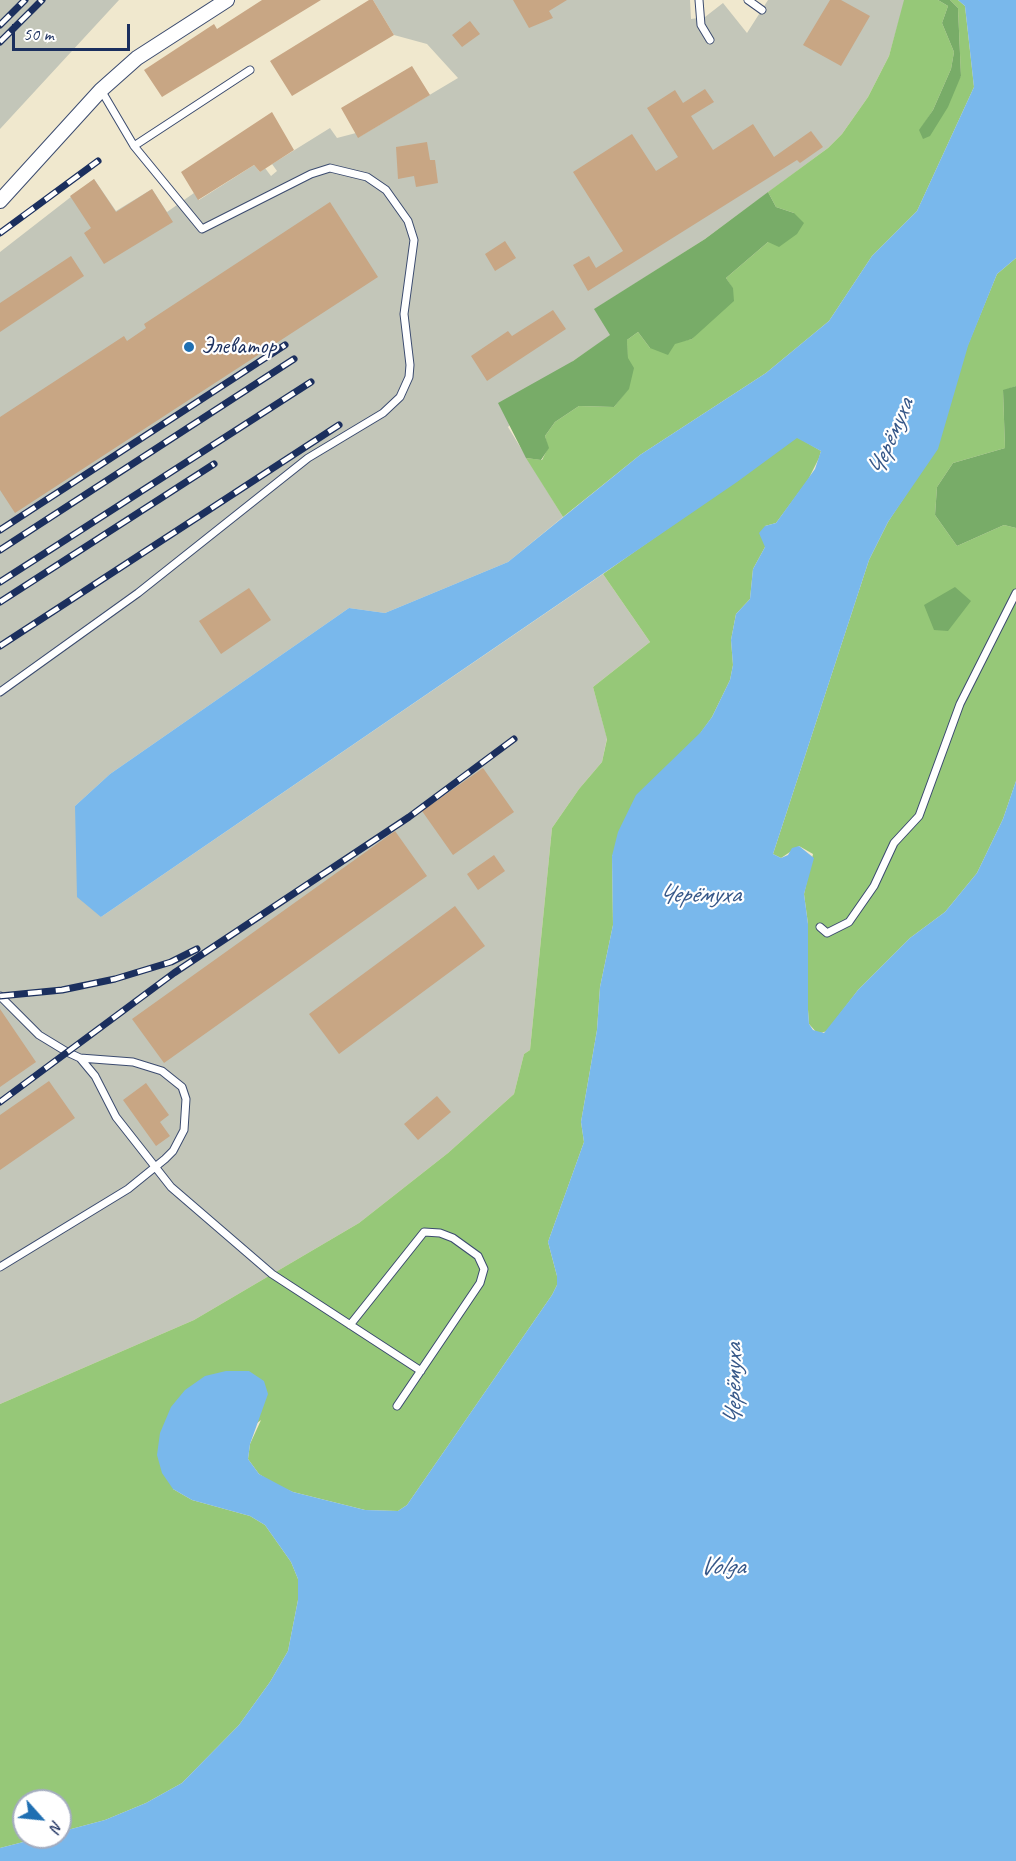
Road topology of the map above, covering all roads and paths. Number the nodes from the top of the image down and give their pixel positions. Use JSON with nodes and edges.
{"nodes":[{"id":1,"x":227,"y":0,"type":"edge"},
{"id":2,"x":699,"y":0,"type":"edge"},
{"id":3,"x":748,"y":0,"type":"edge"},
{"id":4,"x":762,"y":10,"type":"dead end"},
{"id":5,"x":710,"y":40,"type":"dead end"},
{"id":6,"x":250,"y":70,"type":"dead end"},
{"id":7,"x":101,"y":90,"type":"junction"},
{"id":8,"x":134,"y":146,"type":"junction"},
{"id":9,"x":0,"y":201,"type":"edge"},
{"id":10,"x":1016,"y":593,"type":"edge"},
{"id":11,"x":0,"y":692,"type":"edge"},
{"id":12,"x":820,"y":927,"type":"dead end"},
{"id":13,"x":0,"y":996,"type":"edge"},
{"id":14,"x":80,"y":1058,"type":"junction"},
{"id":15,"x":154,"y":1168,"type":"junction"},
{"id":16,"x":0,"y":1267,"type":"edge"},
{"id":17,"x":350,"y":1326,"type":"junction"},
{"id":18,"x":421,"y":1371,"type":"junction"},
{"id":19,"x":397,"y":1406,"type":"dead end"}],
"edges":[{"from":1,"to":7,"type":"street"},
{"from":2,"to":5,"type":"lane"},
{"from":3,"to":4,"type":"lane"},
{"from":6,"to":8,"type":"lane"},
{"from":7,"to":8,"type":"lane"},
{"from":7,"to":9,"type":"street"},
{"from":8,"to":11,"type":"lane"},
{"from":10,"to":12,"type":"lane"},
{"from":13,"to":14,"type":"lane"},
{"from":14,"to":15,"type":"lane"},
{"from":14,"to":15,"type":"lane"},
{"from":15,"to":16,"type":"lane"},
{"from":15,"to":17,"type":"lane"},
{"from":17,"to":18,"type":"lane"},
{"from":17,"to":18,"type":"lane"},
{"from":18,"to":19,"type":"lane"}]}
